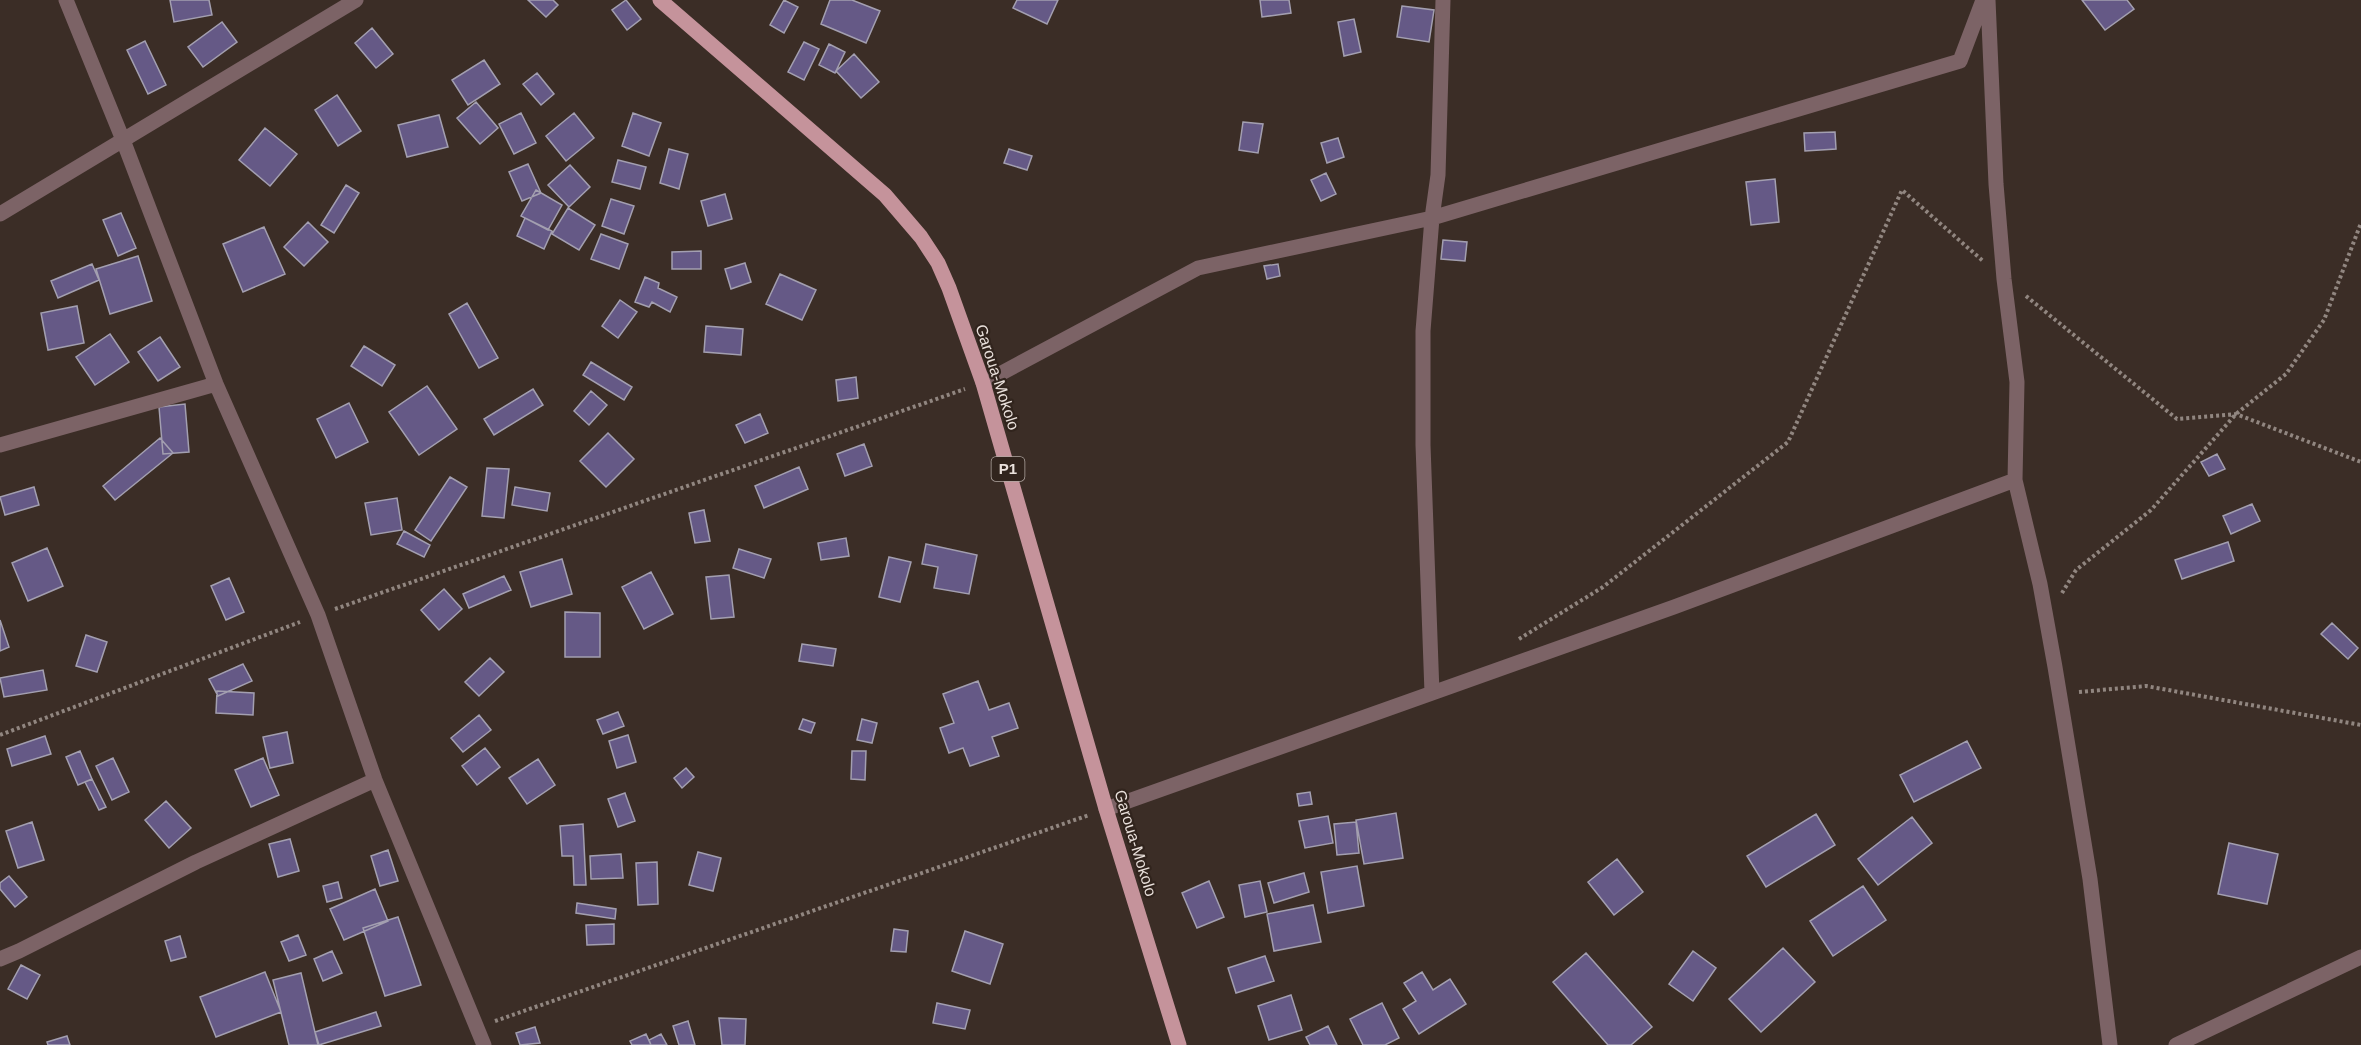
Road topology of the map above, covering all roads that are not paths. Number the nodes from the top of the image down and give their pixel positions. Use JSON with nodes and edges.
{"nodes":[{"id":1,"x":66,"y":0,"type":"edge"},
{"id":2,"x":356,"y":0,"type":"edge"},
{"id":3,"x":660,"y":0,"type":"edge"},
{"id":4,"x":1443,"y":0,"type":"edge"},
{"id":5,"x":1983,"y":0,"type":"edge"},
{"id":6,"x":1988,"y":0,"type":"edge"},
{"id":7,"x":123,"y":140,"type":"junction"},
{"id":8,"x":0,"y":214,"type":"edge"},
{"id":9,"x":1432,"y":218,"type":"junction"},
{"id":10,"x":983,"y":383,"type":"junction"},
{"id":11,"x":216,"y":384,"type":"junction"},
{"id":12,"x":0,"y":445,"type":"edge"},
{"id":13,"x":2015,"y":480,"type":"junction"},
{"id":14,"x":1431,"y":693,"type":"junction"},
{"id":15,"x":375,"y":780,"type":"junction"},
{"id":16,"x":1106,"y":809,"type":"junction"},
{"id":17,"x":2361,"y":957,"type":"edge"},
{"id":18,"x":0,"y":959,"type":"edge"},
{"id":19,"x":484,"y":1045,"type":"edge"},
{"id":20,"x":1179,"y":1045,"type":"edge"},
{"id":21,"x":2110,"y":1045,"type":"edge"},
{"id":22,"x":2176,"y":1045,"type":"edge"}],
"edges":[{"from":1,"to":7,"type":"street"},
{"from":2,"to":7,"type":"street"},
{"from":3,"to":10,"type":"main road","name":"Garoua-Mokolo","number":"P1"},
{"from":4,"to":9,"type":"street"},
{"from":5,"to":9,"type":"street"},
{"from":6,"to":13,"type":"street"},
{"from":7,"to":8,"type":"street"},
{"from":7,"to":11,"type":"street"},
{"from":9,"to":10,"type":"street"},
{"from":9,"to":14,"type":"street"},
{"from":10,"to":16,"type":"main road","name":"Garoua-Mokolo","number":"P1"},
{"from":11,"to":12,"type":"street"},
{"from":11,"to":15,"type":"street"},
{"from":13,"to":14,"type":"street"},
{"from":13,"to":21,"type":"street"},
{"from":14,"to":16,"type":"street"},
{"from":15,"to":18,"type":"street"},
{"from":15,"to":19,"type":"street"},
{"from":16,"to":20,"type":"main road","name":"Garoua-Mokolo","number":"P1"},
{"from":17,"to":22,"type":"street"}]}
